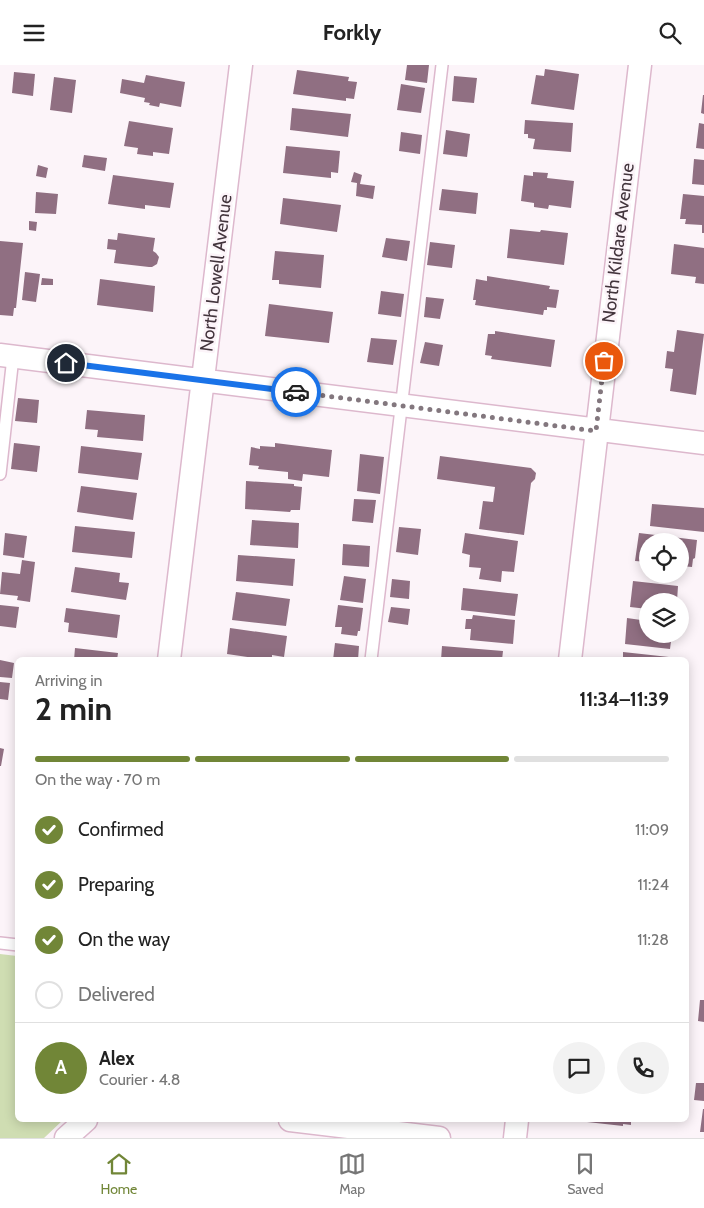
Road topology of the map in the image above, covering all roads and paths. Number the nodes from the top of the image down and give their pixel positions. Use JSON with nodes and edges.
{"nodes":[{"id":1,"x":241,"y":65,"type":"edge"},
{"id":2,"x":442,"y":65,"type":"edge"},
{"id":3,"x":640,"y":65,"type":"edge"},
{"id":4,"x":7,"y":356,"type":"edge"},
{"id":5,"x":203,"y":380,"type":"junction"},
{"id":6,"x":401,"y":405,"type":"junction"},
{"id":7,"x":596,"y":431,"type":"junction"},
{"id":8,"x":704,"y":443,"type":"edge"},
{"id":9,"x":0,"y":474,"type":"edge"},
{"id":10,"x":169,"y":657,"type":"edge"},
{"id":11,"x":371,"y":657,"type":"edge"},
{"id":12,"x":570,"y":657,"type":"edge"},
{"id":13,"x":0,"y":943,"type":"edge"},
{"id":14,"x":15,"y":945,"type":"edge"},
{"id":15,"x":84,"y":1122,"type":"edge"},
{"id":16,"x":317,"y":1122,"type":"edge"},
{"id":17,"x":517,"y":1122,"type":"edge"},
{"id":18,"x":66,"y":1138,"type":"edge"},
{"id":19,"x":439,"y":1138,"type":"edge"},
{"id":20,"x":515,"y":1138,"type":"edge"}],
"edges":[{"from":1,"to":5,"type":"street","name":"North Lowell Avenue"},
{"from":2,"to":6,"type":"lane"},
{"from":3,"to":7,"type":"street","name":"North Kildare Avenue"},
{"from":4,"to":5,"type":"street"},
{"from":4,"to":9,"type":"lane"},
{"from":5,"to":6,"type":"street"},
{"from":5,"to":10,"type":"street","name":"North Lowell Avenue"},
{"from":6,"to":7,"type":"street"},
{"from":6,"to":11,"type":"lane"},
{"from":7,"to":8,"type":"street"},
{"from":7,"to":12,"type":"street","name":"North Kildare Avenue"},
{"from":13,"to":14,"type":"lane"},
{"from":15,"to":18,"type":"street"},
{"from":16,"to":19,"type":"street"},
{"from":17,"to":20,"type":"street"}]}
